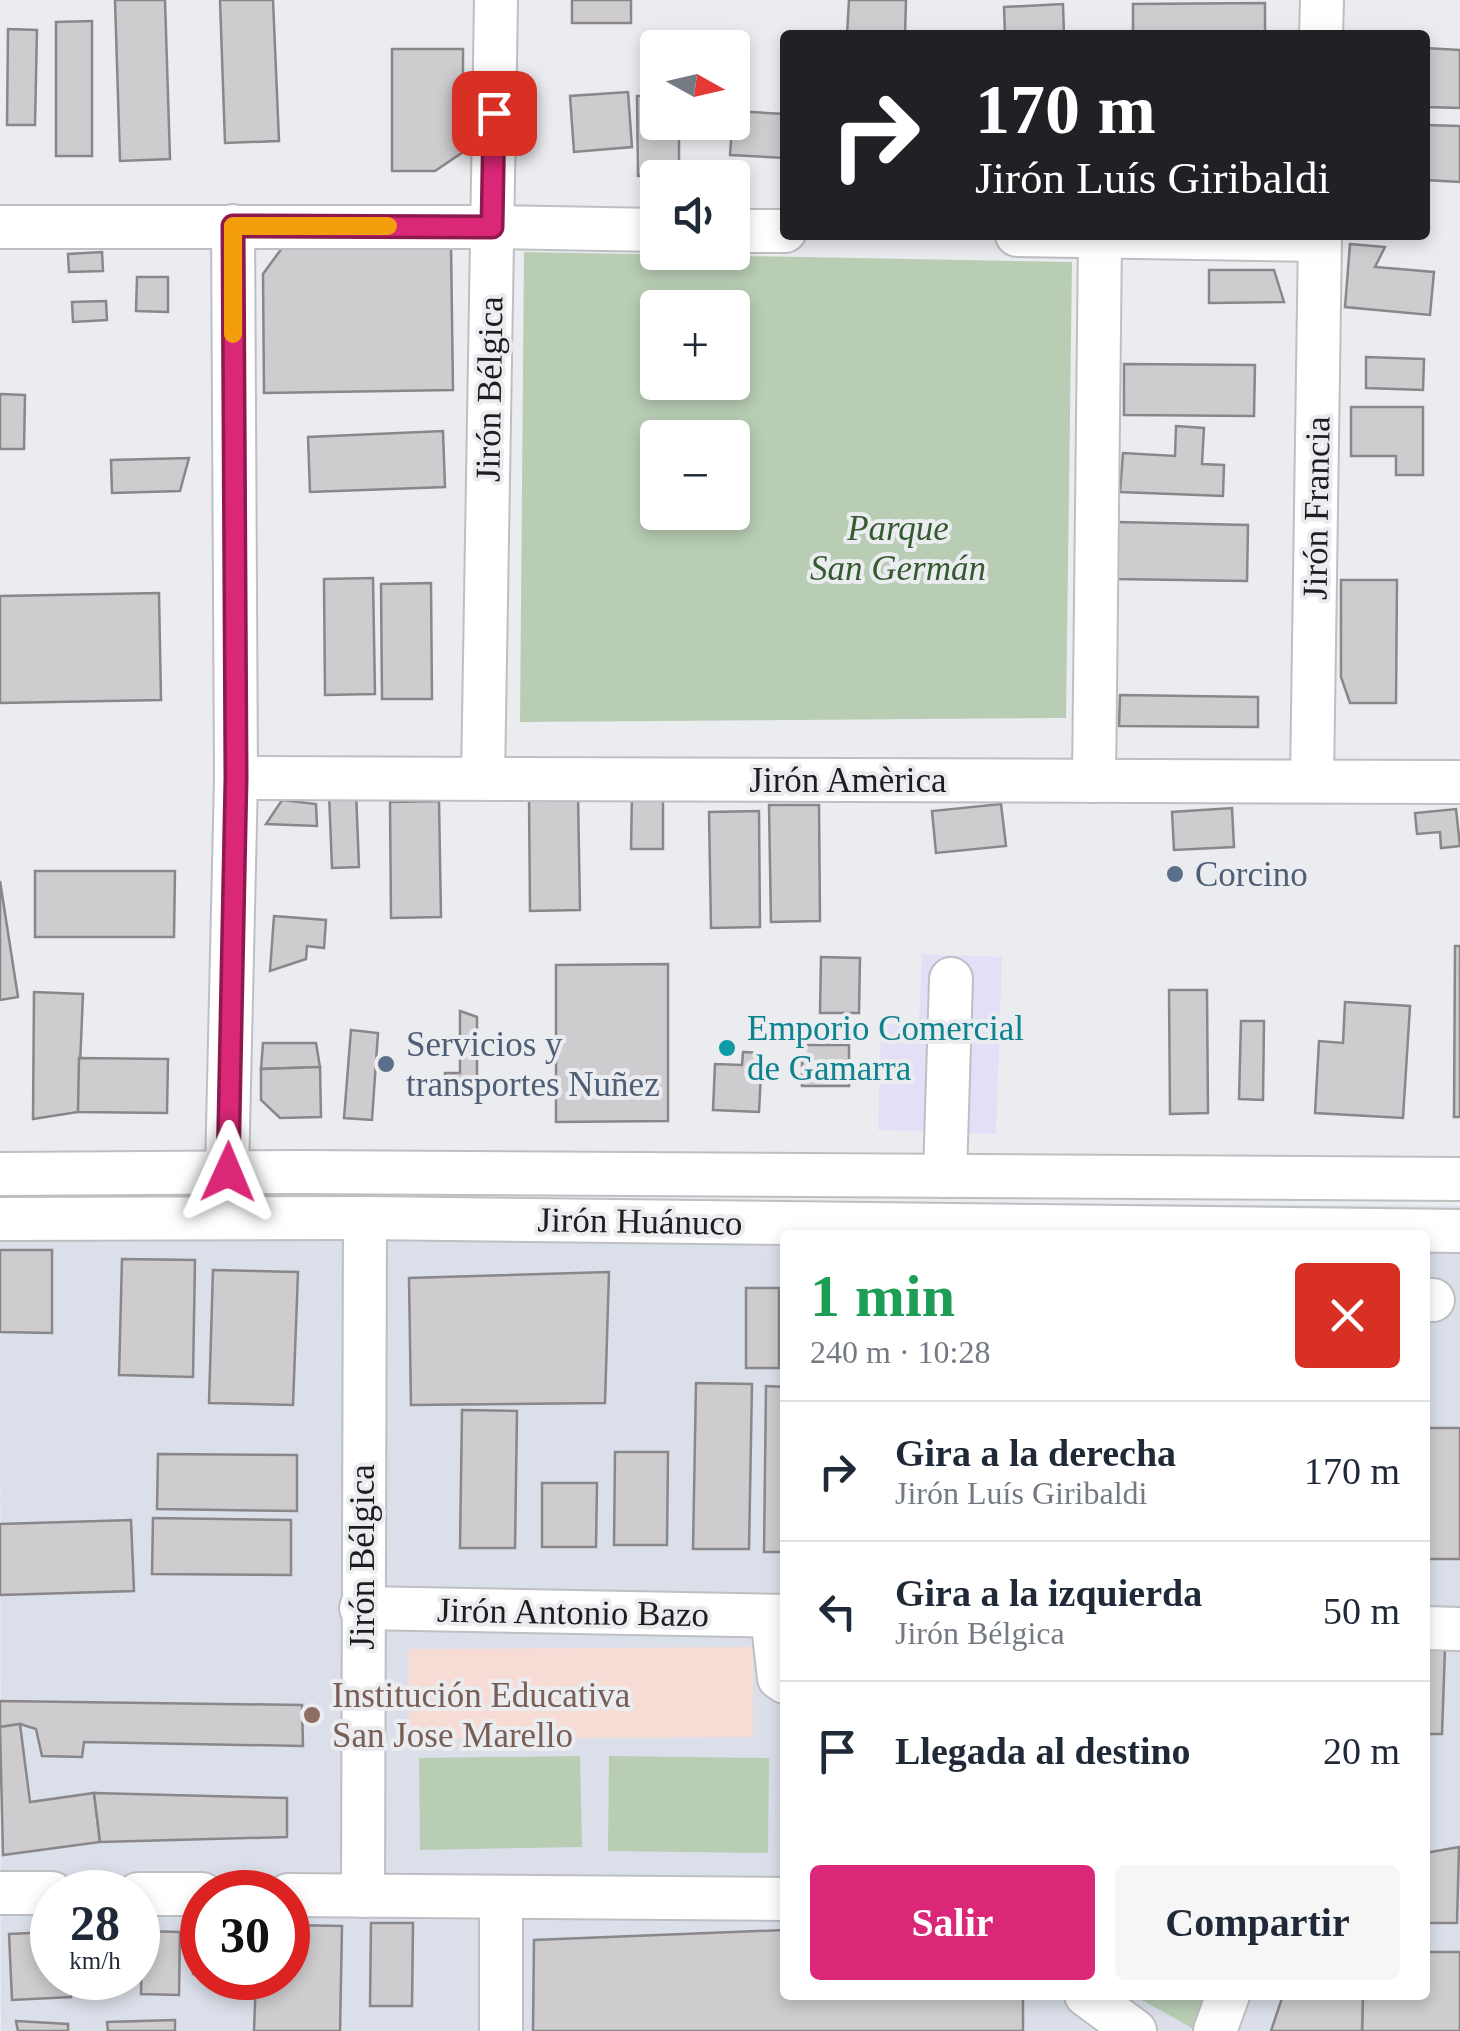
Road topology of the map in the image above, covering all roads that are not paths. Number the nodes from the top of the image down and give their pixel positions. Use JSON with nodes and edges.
{"nodes":[{"id":1,"x":496,"y":0,"type":"edge"},
{"id":2,"x":1322,"y":0,"type":"edge"},
{"id":3,"x":1322,"y":30,"type":"edge"},
{"id":4,"x":233,"y":226,"type":"junction"},
{"id":5,"x":0,"y":227,"type":"edge"},
{"id":6,"x":492,"y":227,"type":"junction"},
{"id":7,"x":640,"y":230,"type":"edge"},
{"id":8,"x":750,"y":231,"type":"edge"},
{"id":9,"x":780,"y":231,"type":"edge"},
{"id":10,"x":1100,"y":240,"type":"edge"},
{"id":11,"x":1320,"y":240,"type":"edge"},
{"id":12,"x":236,"y":778,"type":"junction"},
{"id":13,"x":482,"y":778,"type":"junction"},
{"id":14,"x":1094,"y":781,"type":"junction"},
{"id":15,"x":1312,"y":781,"type":"junction"},
{"id":16,"x":1460,"y":782,"type":"edge"},
{"id":17,"x":951,"y":980,"type":"dead end"},
{"id":18,"x":228,"y":1172,"type":"junction"},
{"id":19,"x":0,"y":1174,"type":"edge"},
{"id":20,"x":945,"y":1176,"type":"junction"},
{"id":21,"x":1402,"y":1179,"type":"junction"},
{"id":22,"x":1460,"y":1179,"type":"edge"},
{"id":23,"x":364,"y":1218,"type":"junction"},
{"id":24,"x":0,"y":1219,"type":"edge"},
{"id":25,"x":1137,"y":1230,"type":"edge"},
{"id":26,"x":1400,"y":1230,"type":"edge"},
{"id":27,"x":1430,"y":1231,"type":"edge"},
{"id":28,"x":1460,"y":1231,"type":"edge"},
{"id":29,"x":361,"y":1608,"type":"junction"},
{"id":30,"x":779,"y":1616,"type":"edge"},
{"id":31,"x":1430,"y":1628,"type":"edge"},
{"id":32,"x":1460,"y":1629,"type":"edge"},
{"id":33,"x":780,"y":1679,"type":"edge"},
{"id":34,"x":0,"y":1892,"type":"edge"},
{"id":35,"x":30,"y":1893,"type":"edge"},
{"id":36,"x":310,"y":1895,"type":"edge"},
{"id":37,"x":363,"y":1896,"type":"junction"},
{"id":38,"x":500,"y":1897,"type":"junction"},
{"id":39,"x":780,"y":1900,"type":"edge"},
{"id":40,"x":1093,"y":2000,"type":"edge"},
{"id":41,"x":1226,"y":2000,"type":"edge"},
{"id":42,"x":501,"y":2031,"type":"edge"},
{"id":43,"x":1135,"y":2031,"type":"edge"},
{"id":44,"x":1215,"y":2031,"type":"edge"}],
"edges":[{"from":1,"to":6,"type":"street","name":"Jirón Bélgica"},
{"from":2,"to":3,"type":"street"},
{"from":4,"to":5,"type":"street"},
{"from":4,"to":6,"type":"street"},
{"from":4,"to":12,"type":"street"},
{"from":6,"to":7,"type":"street"},
{"from":6,"to":13,"type":"street","name":"Jirón Bélgica"},
{"from":8,"to":9,"type":"street"},
{"from":10,"to":14,"type":"street"},
{"from":11,"to":15,"type":"street","name":"Jirón Francia"},
{"from":12,"to":13,"type":"street","name":"Jirón Amèrica"},
{"from":12,"to":18,"type":"street"},
{"from":13,"to":14,"type":"street","name":"Jirón Amèrica"},
{"from":14,"to":15,"type":"street","name":"Jirón Amèrica"},
{"from":15,"to":16,"type":"street","name":"Jirón Amèrica"},
{"from":17,"to":20,"type":"street"},
{"from":18,"to":19,"type":"street","name":"Jirón Huánuco"},
{"from":18,"to":20,"type":"street","name":"Jirón Huánuco"},
{"from":20,"to":21,"type":"street","name":"Jirón Huánuco"},
{"from":21,"to":22,"type":"street","name":"Jirón Huánuco"},
{"from":21,"to":26,"type":"street"},
{"from":23,"to":24,"type":"street","name":"Jirón Huánuco"},
{"from":23,"to":25,"type":"street","name":"Jirón Huánuco"},
{"from":23,"to":29,"type":"street","name":"Jirón Bélgica"},
{"from":27,"to":28,"type":"street","name":"Jirón Huánuco"},
{"from":29,"to":30,"type":"street","name":"Jirón Antonio Bazo"},
{"from":29,"to":37,"type":"street","name":"Jirón Bélgica"},
{"from":30,"to":33,"type":"street"},
{"from":31,"to":32,"type":"street"},
{"from":34,"to":35,"type":"street"},
{"from":36,"to":37,"type":"street"},
{"from":37,"to":38,"type":"street"},
{"from":38,"to":39,"type":"street"},
{"from":38,"to":42,"type":"street"},
{"from":40,"to":43,"type":"street"},
{"from":41,"to":44,"type":"street"}]}
